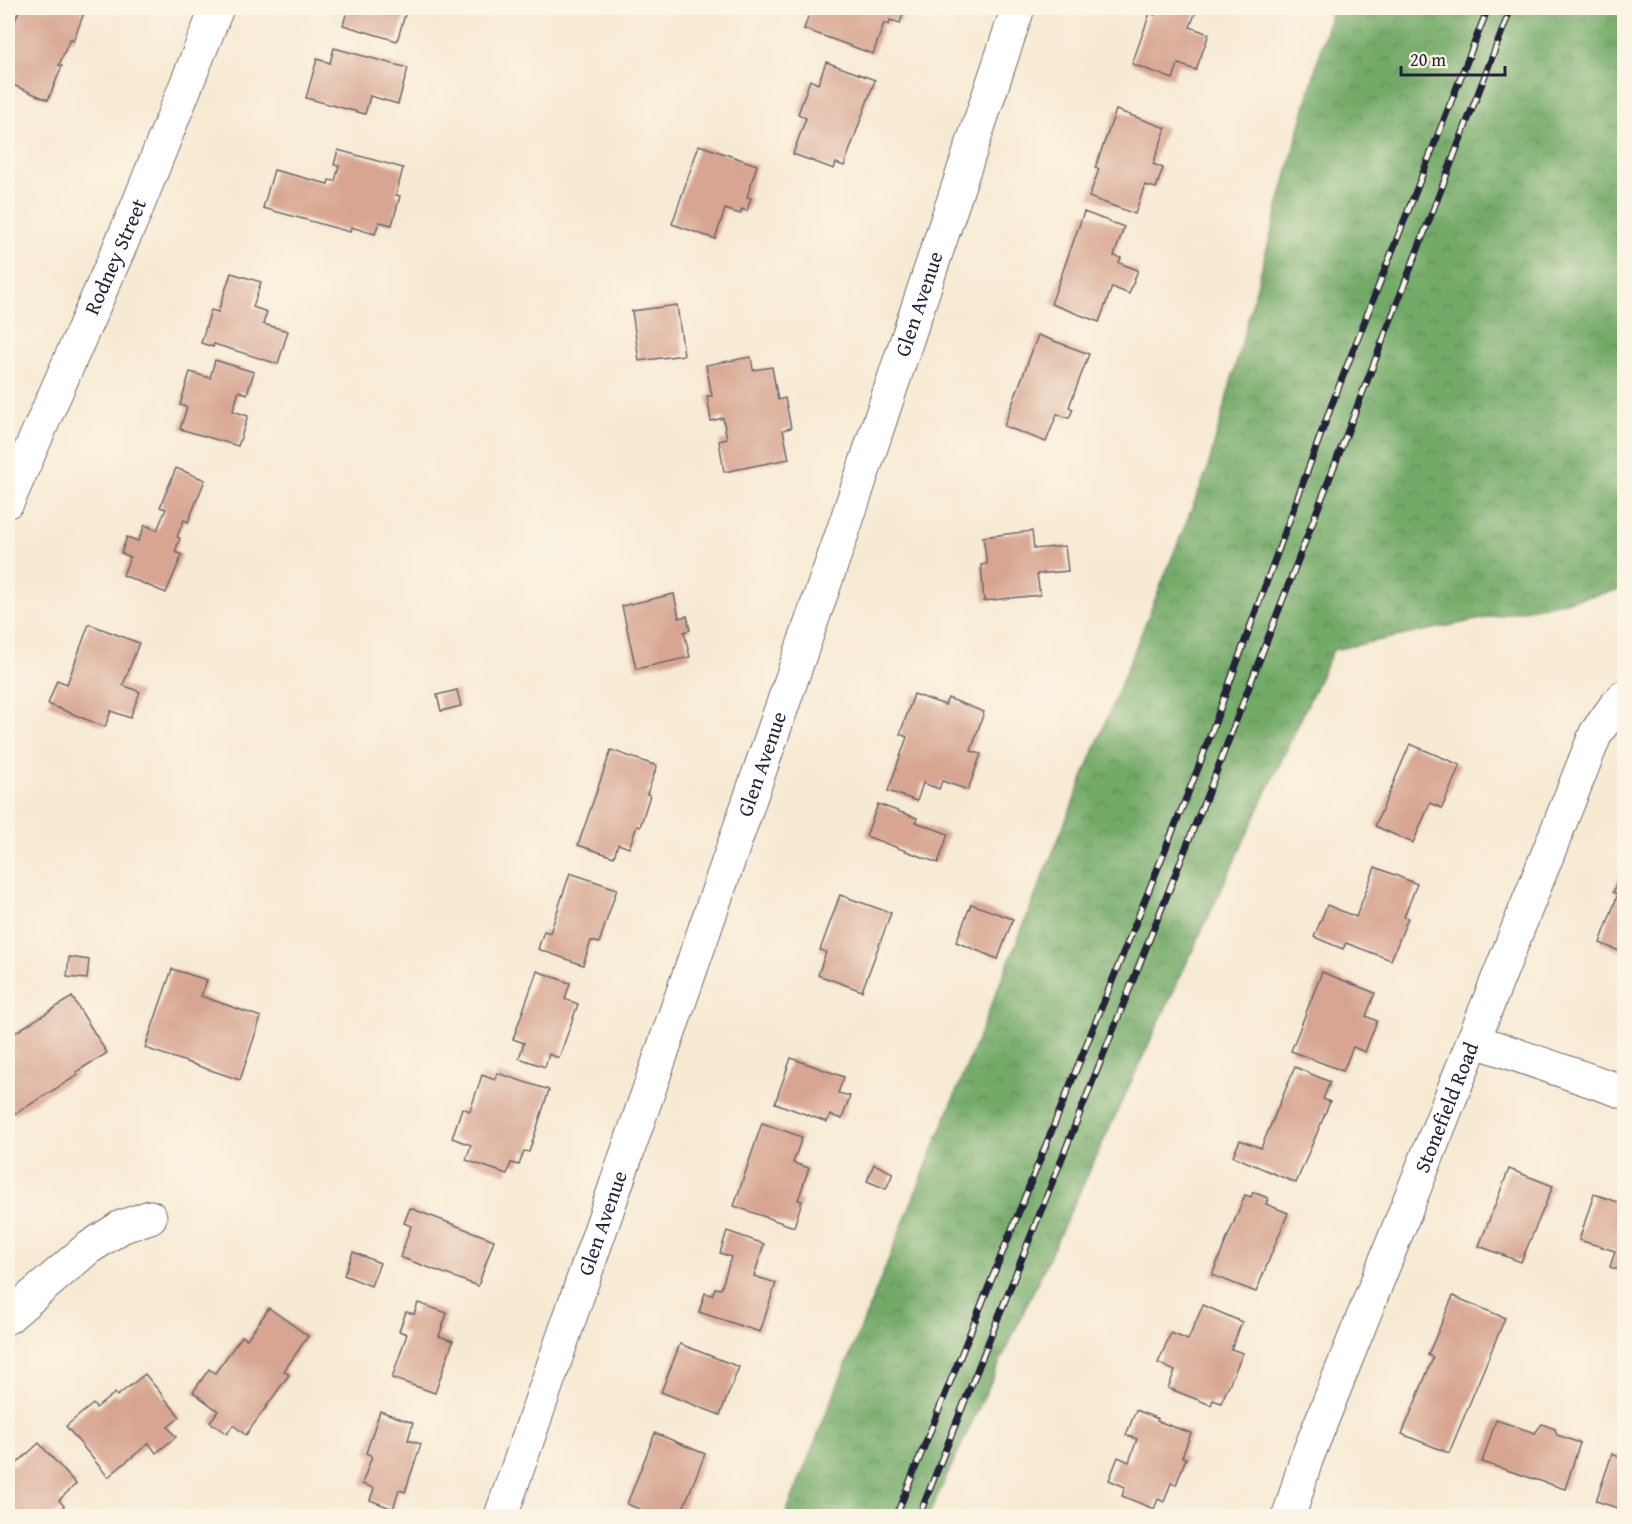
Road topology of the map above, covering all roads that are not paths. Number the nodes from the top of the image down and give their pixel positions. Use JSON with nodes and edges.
{"nodes":[{"id":1,"x":217,"y":8,"type":"edge"},
{"id":2,"x":1018,"y":8,"type":"edge"},
{"id":3,"x":8,"y":501,"type":"edge"},
{"id":4,"x":1620,"y":701,"type":"edge"},
{"id":5,"x":1473,"y":1040,"type":"junction"},
{"id":6,"x":1624,"y":1092,"type":"edge"},
{"id":7,"x":150,"y":1217,"type":"dead end"},
{"id":8,"x":8,"y":1317,"type":"edge"},
{"id":9,"x":501,"y":1516,"type":"edge"},
{"id":10,"x":1289,"y":1516,"type":"edge"}],
"edges":[{"from":1,"to":3,"type":"street","name":"Rodney Street"},
{"from":2,"to":9,"type":"street","name":"Glen Avenue"},
{"from":4,"to":5,"type":"street","name":"Stonefield Road"},
{"from":5,"to":6,"type":"street"},
{"from":5,"to":10,"type":"street","name":"Stonefield Road"},
{"from":7,"to":8,"type":"street"}]}
